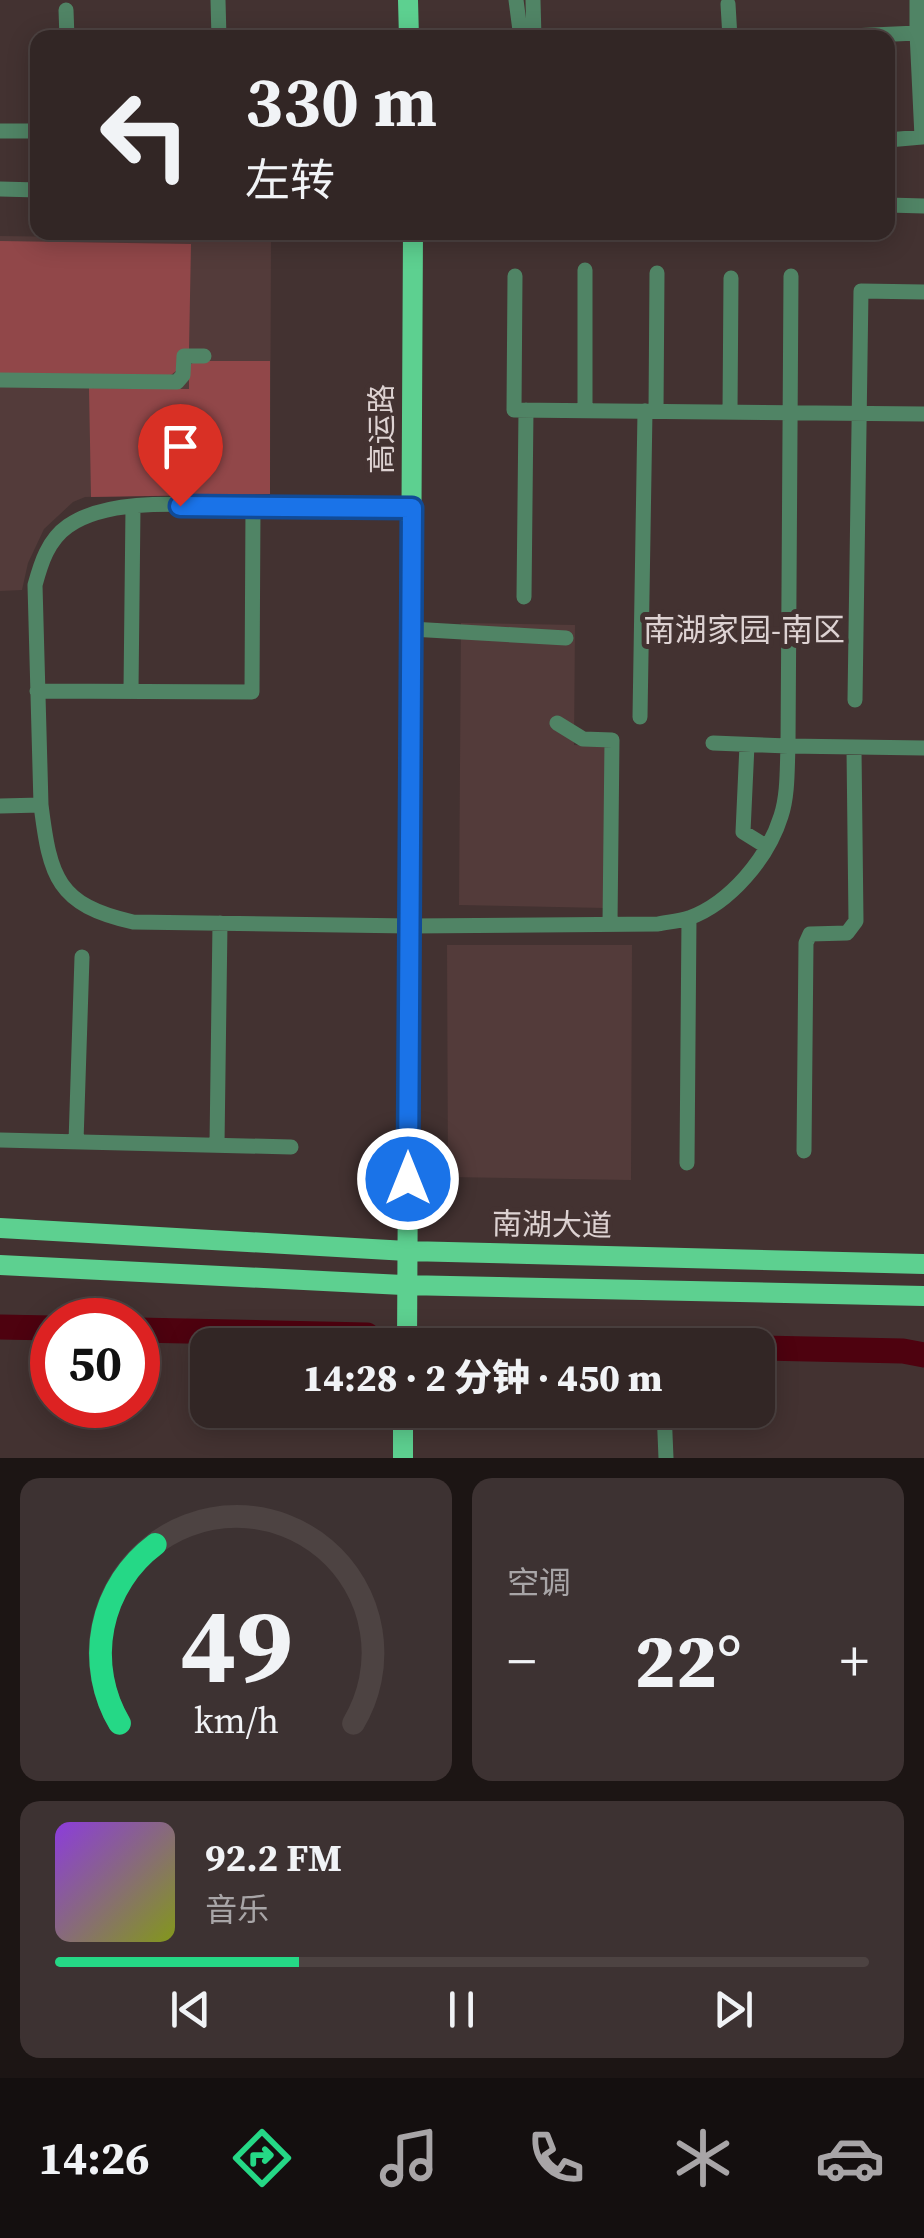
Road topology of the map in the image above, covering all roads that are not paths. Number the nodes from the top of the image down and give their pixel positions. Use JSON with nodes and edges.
{"nodes":[{"id":1,"x":218,"y":0,"type":"edge"},
{"id":2,"x":405,"y":0,"type":"edge"},
{"id":3,"x":516,"y":0,"type":"edge"},
{"id":4,"x":533,"y":0,"type":"edge"},
{"id":5,"x":917,"y":0,"type":"edge"},
{"id":6,"x":728,"y":4,"type":"dead end"},
{"id":7,"x":66,"y":10,"type":"dead end"},
{"id":8,"x":67,"y":30,"type":"edge"},
{"id":9,"x":219,"y":30,"type":"edge"},
{"id":10,"x":406,"y":30,"type":"edge"},
{"id":11,"x":520,"y":30,"type":"edge"},
{"id":12,"x":534,"y":30,"type":"edge"},
{"id":13,"x":730,"y":30,"type":"edge"},
{"id":14,"x":918,"y":34,"type":"junction"},
{"id":15,"x":895,"y":35,"type":"edge"},
{"id":16,"x":0,"y":131,"type":"edge"},
{"id":17,"x":30,"y":131,"type":"edge"},
{"id":18,"x":895,"y":139,"type":"edge"},
{"id":19,"x":0,"y":193,"type":"edge"},
{"id":20,"x":30,"y":193,"type":"edge"},
{"id":21,"x":895,"y":205,"type":"edge"},
{"id":22,"x":924,"y":206,"type":"edge"},
{"id":23,"x":895,"y":214,"type":"edge"},
{"id":24,"x":924,"y":215,"type":"edge"},
{"id":25,"x":410,"y":240,"type":"edge"},
{"id":26,"x":585,"y":270,"type":"dead end"},
{"id":27,"x":657,"y":273,"type":"dead end"},
{"id":28,"x":515,"y":276,"type":"dead end"},
{"id":29,"x":790,"y":276,"type":"dead end"},
{"id":30,"x":731,"y":278,"type":"dead end"},
{"id":31,"x":924,"y":292,"type":"edge"},
{"id":32,"x":204,"y":356,"type":"dead end"},
{"id":33,"x":0,"y":380,"type":"edge"},
{"id":34,"x":526,"y":410,"type":"junction"},
{"id":35,"x":586,"y":411,"type":"junction"},
{"id":36,"x":650,"y":412,"type":"junction"},
{"id":37,"x":730,"y":412,"type":"junction"},
{"id":38,"x":790,"y":413,"type":"junction"},
{"id":39,"x":858,"y":413,"type":"junction"},
{"id":40,"x":924,"y":414,"type":"edge"},
{"id":41,"x":253,"y":506,"type":"junction"},
{"id":42,"x":133,"y":507,"type":"junction"},
{"id":43,"x":410,"y":508,"type":"junction"},
{"id":44,"x":524,"y":597,"type":"dead end"},
{"id":45,"x":411,"y":629,"type":"junction"},
{"id":46,"x":566,"y":638,"type":"dead end"},
{"id":47,"x":36,"y":691,"type":"junction"},
{"id":48,"x":131,"y":691,"type":"junction"},
{"id":49,"x":854,"y":700,"type":"dead end"},
{"id":50,"x":640,"y":716,"type":"dead end"},
{"id":51,"x":557,"y":723,"type":"dead end"},
{"id":52,"x":713,"y":743,"type":"dead end"},
{"id":53,"x":747,"y":745,"type":"junction"},
{"id":54,"x":788,"y":746,"type":"junction"},
{"id":55,"x":924,"y":748,"type":"edge"},
{"id":56,"x":854,"y":749,"type":"junction"},
{"id":57,"x":40,"y":805,"type":"junction"},
{"id":58,"x":0,"y":806,"type":"edge"},
{"id":59,"x":767,"y":847,"type":"junction"},
{"id":60,"x":689,"y":918,"type":"junction"},
{"id":61,"x":220,"y":923,"type":"junction"},
{"id":62,"x":610,"y":924,"type":"junction"},
{"id":63,"x":408,"y":926,"type":"junction"},
{"id":64,"x":82,"y":957,"type":"dead end"},
{"id":65,"x":0,"y":1140,"type":"edge"},
{"id":66,"x":76,"y":1142,"type":"junction"},
{"id":67,"x":218,"y":1145,"type":"junction"},
{"id":68,"x":291,"y":1147,"type":"dead end"},
{"id":69,"x":804,"y":1151,"type":"dead end"},
{"id":70,"x":687,"y":1163,"type":"dead end"},
{"id":71,"x":0,"y":1228,"type":"edge"},
{"id":72,"x":405,"y":1251,"type":"junction"},
{"id":73,"x":924,"y":1264,"type":"edge"},
{"id":74,"x":0,"y":1265,"type":"edge"},
{"id":75,"x":405,"y":1285,"type":"junction"},
{"id":76,"x":924,"y":1296,"type":"edge"},
{"id":77,"x":405,"y":1328,"type":"edge"},
{"id":78,"x":405,"y":1428,"type":"edge"},
{"id":79,"x":665,"y":1428,"type":"edge"},
{"id":80,"x":405,"y":1458,"type":"edge"},
{"id":81,"x":666,"y":1458,"type":"edge"}],
"edges":[{"from":1,"to":9,"type":"street"},
{"from":2,"to":10,"type":"main road"},
{"from":3,"to":11,"type":"street"},
{"from":4,"to":12,"type":"street"},
{"from":5,"to":14,"type":"street"},
{"from":6,"to":13,"type":"street"},
{"from":7,"to":8,"type":"street"},
{"from":14,"to":15,"type":"street"},
{"from":14,"to":18,"type":"street"},
{"from":16,"to":17,"type":"street"},
{"from":19,"to":20,"type":"street"},
{"from":21,"to":22,"type":"street"},
{"from":23,"to":24,"type":"street"},
{"from":25,"to":43,"type":"main road","name":"高运路"},
{"from":26,"to":35,"type":"street"},
{"from":27,"to":36,"type":"street"},
{"from":28,"to":34,"type":"street"},
{"from":29,"to":38,"type":"street"},
{"from":30,"to":37,"type":"street"},
{"from":31,"to":39,"type":"street"},
{"from":32,"to":33,"type":"street"},
{"from":34,"to":35,"type":"street"},
{"from":34,"to":44,"type":"street"},
{"from":35,"to":36,"type":"street"},
{"from":36,"to":37,"type":"street"},
{"from":36,"to":50,"type":"street"},
{"from":37,"to":38,"type":"street"},
{"from":38,"to":39,"type":"street"},
{"from":38,"to":54,"type":"street"},
{"from":39,"to":40,"type":"street"},
{"from":39,"to":49,"type":"street"},
{"from":41,"to":42,"type":"street"},
{"from":41,"to":43,"type":"street"},
{"from":41,"to":48,"type":"street"},
{"from":42,"to":47,"type":"street"},
{"from":42,"to":48,"type":"street"},
{"from":43,"to":45,"type":"main road","name":"高运路"},
{"from":43,"to":63,"type":"main road","name":"高运路"},
{"from":45,"to":46,"type":"street"},
{"from":45,"to":63,"type":"main road","name":"高运路"},
{"from":47,"to":48,"type":"street"},
{"from":47,"to":57,"type":"street"},
{"from":51,"to":62,"type":"street"},
{"from":52,"to":53,"type":"street"},
{"from":53,"to":54,"type":"street"},
{"from":53,"to":59,"type":"street"},
{"from":54,"to":56,"type":"street"},
{"from":54,"to":59,"type":"street"},
{"from":55,"to":56,"type":"street"},
{"from":56,"to":69,"type":"street"},
{"from":57,"to":58,"type":"street"},
{"from":57,"to":61,"type":"street"},
{"from":59,"to":60,"type":"street"},
{"from":60,"to":62,"type":"street"},
{"from":60,"to":70,"type":"street"},
{"from":61,"to":63,"type":"street"},
{"from":61,"to":67,"type":"street"},
{"from":62,"to":63,"type":"street"},
{"from":63,"to":72,"type":"main road","name":"高运路"},
{"from":64,"to":66,"type":"street"},
{"from":65,"to":66,"type":"street"},
{"from":66,"to":67,"type":"street"},
{"from":67,"to":68,"type":"street"},
{"from":71,"to":72,"type":"main road","name":"南湖大道"},
{"from":72,"to":73,"type":"main road","name":"南湖大道"},
{"from":72,"to":75,"type":"main road","name":"高运路"},
{"from":74,"to":75,"type":"main road"},
{"from":75,"to":76,"type":"main road"},
{"from":75,"to":77,"type":"main road","name":"高运路"},
{"from":78,"to":80,"type":"main road"},
{"from":79,"to":81,"type":"street"}]}
